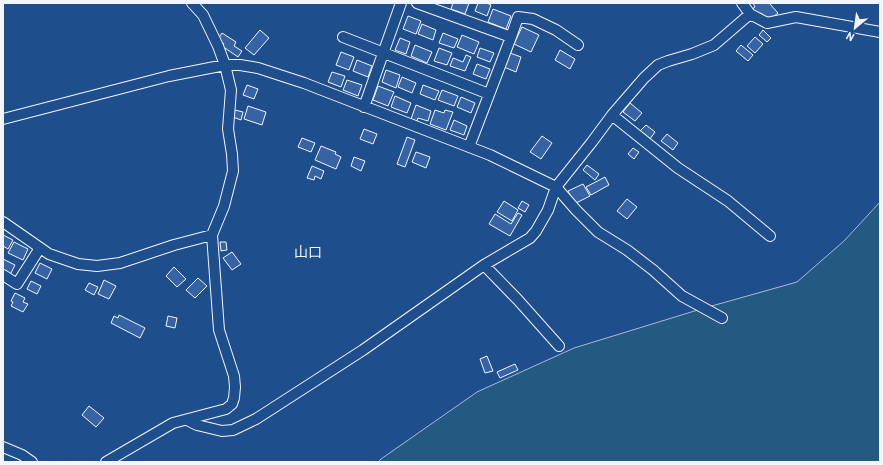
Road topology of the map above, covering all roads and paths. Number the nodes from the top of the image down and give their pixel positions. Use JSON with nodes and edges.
{"nodes":[{"id":1,"x":192,"y":3,"type":"edge"},
{"id":2,"x":400,"y":3,"type":"edge"},
{"id":3,"x":416,"y":3,"type":"edge"},
{"id":4,"x":742,"y":3,"type":"edge"},
{"id":5,"x":750,"y":14,"type":"junction"},
{"id":6,"x":880,"y":32,"type":"edge"},
{"id":7,"x":343,"y":37,"type":"dead end"},
{"id":8,"x":511,"y":37,"type":"junction"},
{"id":9,"x":578,"y":45,"type":"dead end"},
{"id":10,"x":384,"y":53,"type":"junction"},
{"id":11,"x":225,"y":65,"type":"junction"},
{"id":12,"x":489,"y":94,"type":"junction"},
{"id":13,"x":364,"y":107,"type":"junction"},
{"id":14,"x":612,"y":115,"type":"junction"},
{"id":15,"x":3,"y":119,"type":"edge"},
{"id":16,"x":469,"y":147,"type":"junction"},
{"id":17,"x":556,"y":187,"type":"junction"},
{"id":18,"x":3,"y":222,"type":"edge"},
{"id":19,"x":212,"y":235,"type":"junction"},
{"id":20,"x":770,"y":236,"type":"dead end"},
{"id":21,"x":40,"y":248,"type":"junction"},
{"id":22,"x":484,"y":265,"type":"junction"},
{"id":23,"x":3,"y":275,"type":"edge"},
{"id":24,"x":722,"y":318,"type":"dead end"},
{"id":25,"x":559,"y":346,"type":"dead end"},
{"id":26,"x":187,"y":420,"type":"junction"},
{"id":27,"x":3,"y":447,"type":"edge"},
{"id":28,"x":32,"y":462,"type":"edge"},
{"id":29,"x":106,"y":462,"type":"edge"}],
"edges":[{"from":1,"to":11,"type":"street"},
{"from":2,"to":10,"type":"street"},
{"from":3,"to":8,"type":"street"},
{"from":4,"to":5,"type":"street"},
{"from":5,"to":6,"type":"street"},
{"from":5,"to":14,"type":"street"},
{"from":7,"to":10,"type":"street"},
{"from":8,"to":9,"type":"street"},
{"from":8,"to":12,"type":"street"},
{"from":10,"to":12,"type":"street"},
{"from":10,"to":13,"type":"street"},
{"from":11,"to":13,"type":"street"},
{"from":11,"to":15,"type":"street"},
{"from":11,"to":19,"type":"street"},
{"from":12,"to":16,"type":"street"},
{"from":13,"to":16,"type":"street"},
{"from":14,"to":17,"type":"street"},
{"from":14,"to":20,"type":"street"},
{"from":16,"to":17,"type":"street"},
{"from":17,"to":22,"type":"street"},
{"from":17,"to":24,"type":"street"},
{"from":18,"to":21,"type":"street"},
{"from":19,"to":21,"type":"street"},
{"from":19,"to":26,"type":"street"},
{"from":21,"to":23,"type":"street"},
{"from":22,"to":25,"type":"street"},
{"from":22,"to":26,"type":"street"},
{"from":26,"to":29,"type":"street"},
{"from":27,"to":28,"type":"street"}]}
